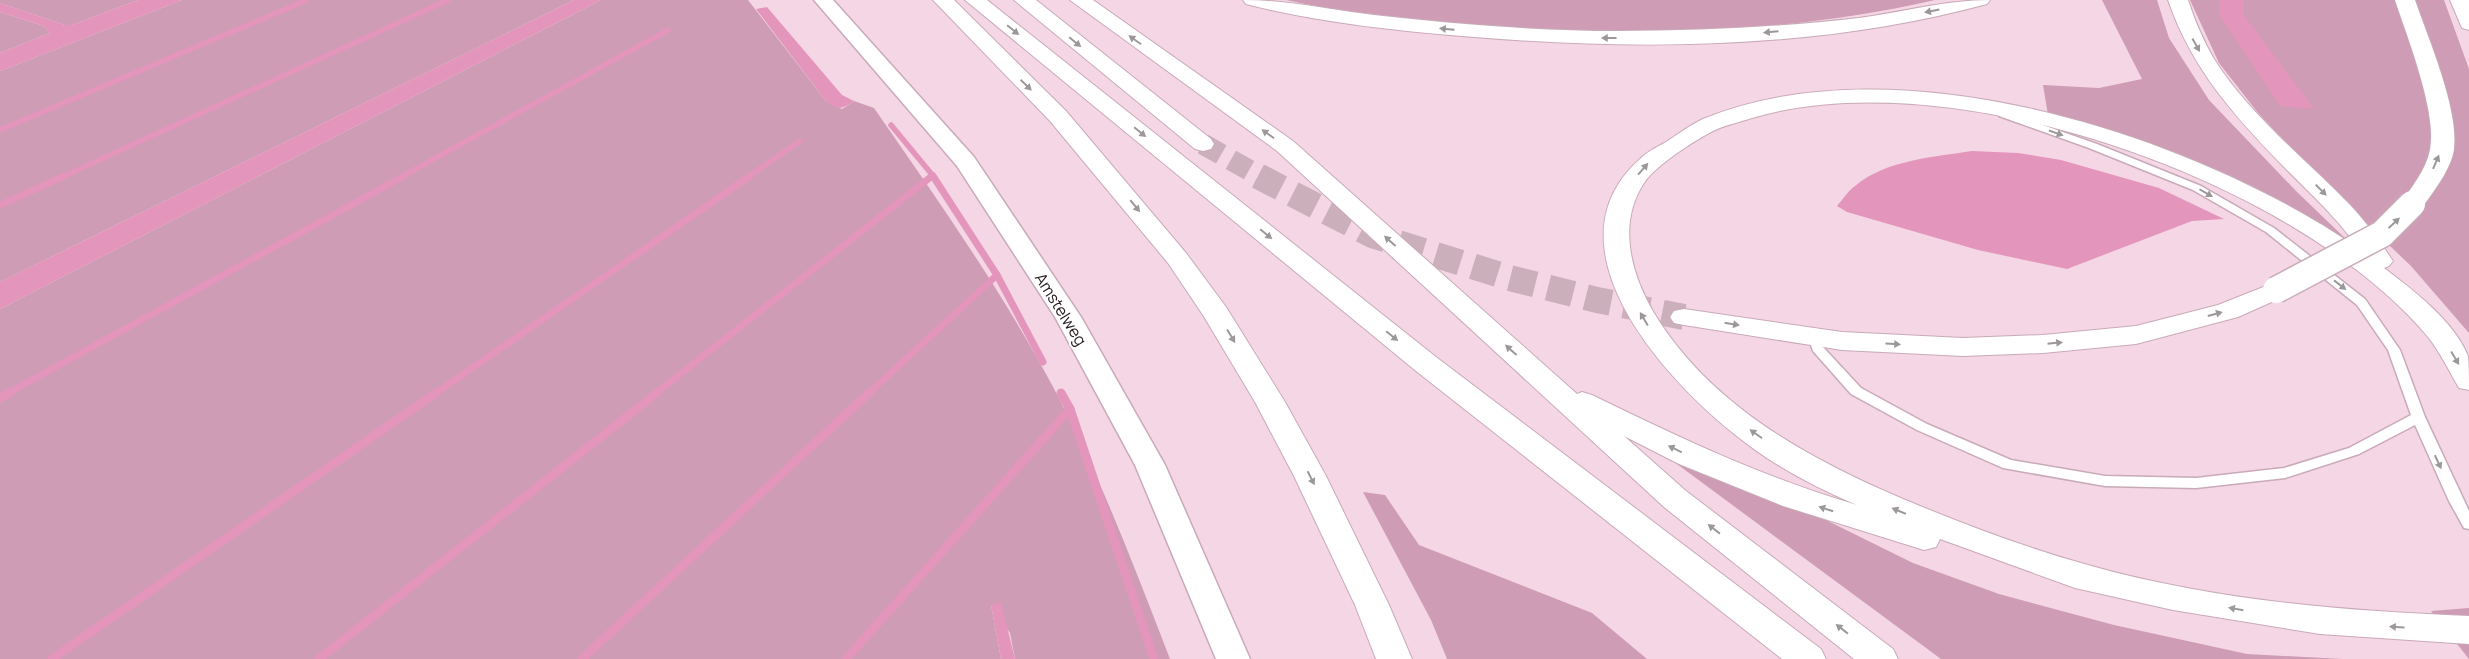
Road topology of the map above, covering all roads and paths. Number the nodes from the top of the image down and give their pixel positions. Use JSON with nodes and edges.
{"nodes":[{"id":1,"x":823,"y":0,"type":"edge"},
{"id":2,"x":943,"y":0,"type":"edge"},
{"id":3,"x":975,"y":0,"type":"edge"},
{"id":4,"x":1024,"y":0,"type":"edge"},
{"id":5,"x":1080,"y":0,"type":"edge"},
{"id":6,"x":1253,"y":0,"type":"edge"},
{"id":7,"x":1980,"y":0,"type":"edge"},
{"id":8,"x":2178,"y":0,"type":"edge"},
{"id":9,"x":2405,"y":0,"type":"edge"},
{"id":10,"x":2460,"y":0,"type":"edge"},
{"id":11,"x":2469,"y":24,"type":"edge"},
{"id":12,"x":1976,"y":105,"type":"junction"},
{"id":13,"x":1203,"y":144,"type":"tunnel mouth"},
{"id":14,"x":1684,"y":317,"type":"tunnel mouth"},
{"id":15,"x":2441,"y":334,"type":"junction"},
{"id":16,"x":1814,"y":337,"type":"junction"},
{"id":17,"x":2469,"y":381,"type":"edge"},
{"id":18,"x":1547,"y":382,"type":"junction"},
{"id":19,"x":2418,"y":417,"type":"junction"},
{"id":20,"x":2469,"y":524,"type":"edge"},
{"id":21,"x":2093,"y":580,"type":"junction"},
{"id":22,"x":2457,"y":630,"type":"edge"},
{"id":23,"x":1233,"y":659,"type":"edge"},
{"id":24,"x":1394,"y":659,"type":"edge"},
{"id":25,"x":1808,"y":659,"type":"edge"},
{"id":26,"x":1880,"y":659,"type":"edge"}],
"edges":[{"from":1,"to":23,"type":"street","name":"Amstelweg"},
{"from":2,"to":24,"type":"highway","one_way":true},
{"from":3,"to":25,"type":"highway","one_way":true},
{"from":4,"to":13,"type":"highway","one_way":true},
{"from":18,"to":5,"type":"highway","one_way":true},
{"from":7,"to":6,"type":"highway","one_way":true},
{"from":8,"to":15,"type":"highway","one_way":true},
{"from":16,"to":9,"type":"highway","one_way":true,"bridge":true},
{"from":10,"to":11,"type":"highway"},
{"from":12,"to":15,"type":"highway"},
{"from":12,"to":19,"type":"lane","one_way":true},
{"from":21,"to":12,"type":"highway","one_way":true},
{"from":14,"to":16,"type":"highway","one_way":true},
{"from":15,"to":17,"type":"highway","one_way":true},
{"from":16,"to":19,"type":"lane"},
{"from":21,"to":18,"type":"highway","one_way":true},
{"from":26,"to":18,"type":"highway","one_way":true},
{"from":19,"to":20,"type":"lane","one_way":true},
{"from":22,"to":21,"type":"highway","one_way":true}]}
